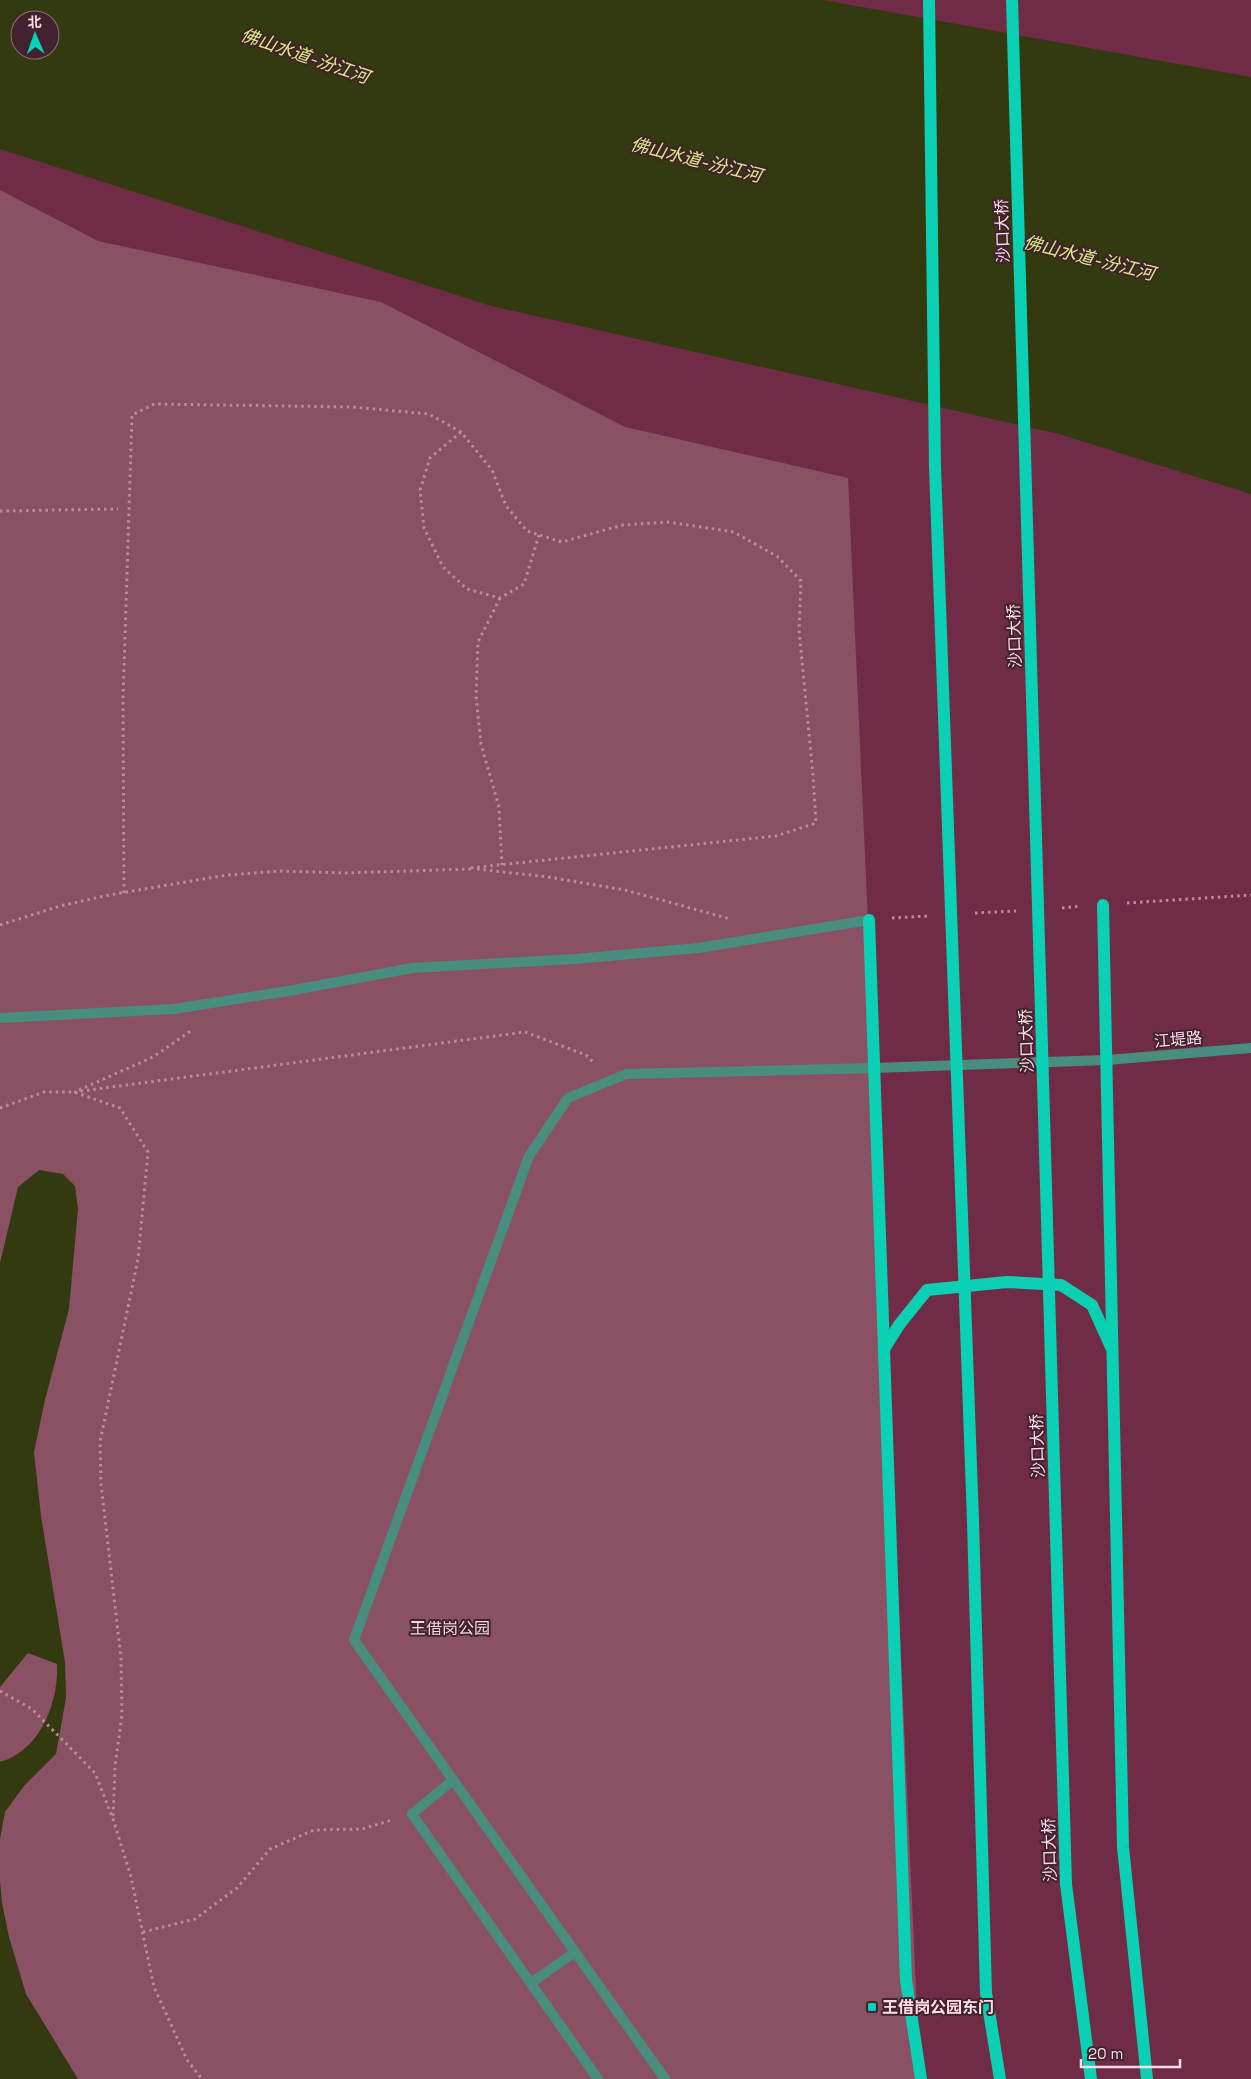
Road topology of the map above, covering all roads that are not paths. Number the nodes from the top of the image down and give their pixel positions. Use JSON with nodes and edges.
{"nodes":[{"id":1,"x":929,"y":0,"type":"edge"},
{"id":2,"x":1012,"y":0,"type":"edge"},
{"id":3,"x":1103,"y":905,"type":"dead end"},
{"id":4,"x":869,"y":920,"type":"joint"},
{"id":5,"x":0,"y":1018,"type":"edge"},
{"id":6,"x":1251,"y":1048,"type":"edge"},
{"id":7,"x":1107,"y":1060,"type":"junction"},
{"id":8,"x":874,"y":1068,"type":"junction"},
{"id":9,"x":884,"y":1349,"type":"junction"},
{"id":10,"x":1113,"y":1351,"type":"junction"},
{"id":11,"x":453,"y":1780,"type":"junction"},
{"id":12,"x":575,"y":1952,"type":"junction"},
{"id":13,"x":530,"y":1984,"type":"junction"},
{"id":14,"x":598,"y":2079,"type":"edge"},
{"id":15,"x":665,"y":2079,"type":"edge"},
{"id":16,"x":921,"y":2079,"type":"edge"},
{"id":17,"x":1000,"y":2079,"type":"edge"},
{"id":18,"x":1091,"y":2079,"type":"edge"},
{"id":19,"x":1147,"y":2079,"type":"edge"}],
"edges":[{"from":1,"to":17,"type":"main road","bridge":true},
{"from":2,"to":18,"type":"main road","name":"沙口大桥","bridge":true},
{"from":3,"to":7,"type":"main road"},
{"from":4,"to":5,"type":"street"},
{"from":4,"to":8,"type":"main road"},
{"from":6,"to":7,"type":"street","name":"江堤路"},
{"from":7,"to":8,"type":"street","name":"江堤路"},
{"from":7,"to":10,"type":"main road"},
{"from":8,"to":9,"type":"main road"},
{"from":8,"to":11,"type":"street","name":"江堤路"},
{"from":9,"to":10,"type":"main road"},
{"from":9,"to":16,"type":"main road"},
{"from":10,"to":19,"type":"main road"},
{"from":11,"to":12,"type":"street"},
{"from":11,"to":13,"type":"street"},
{"from":12,"to":13,"type":"street"},
{"from":12,"to":15,"type":"street"},
{"from":13,"to":14,"type":"street"}]}
